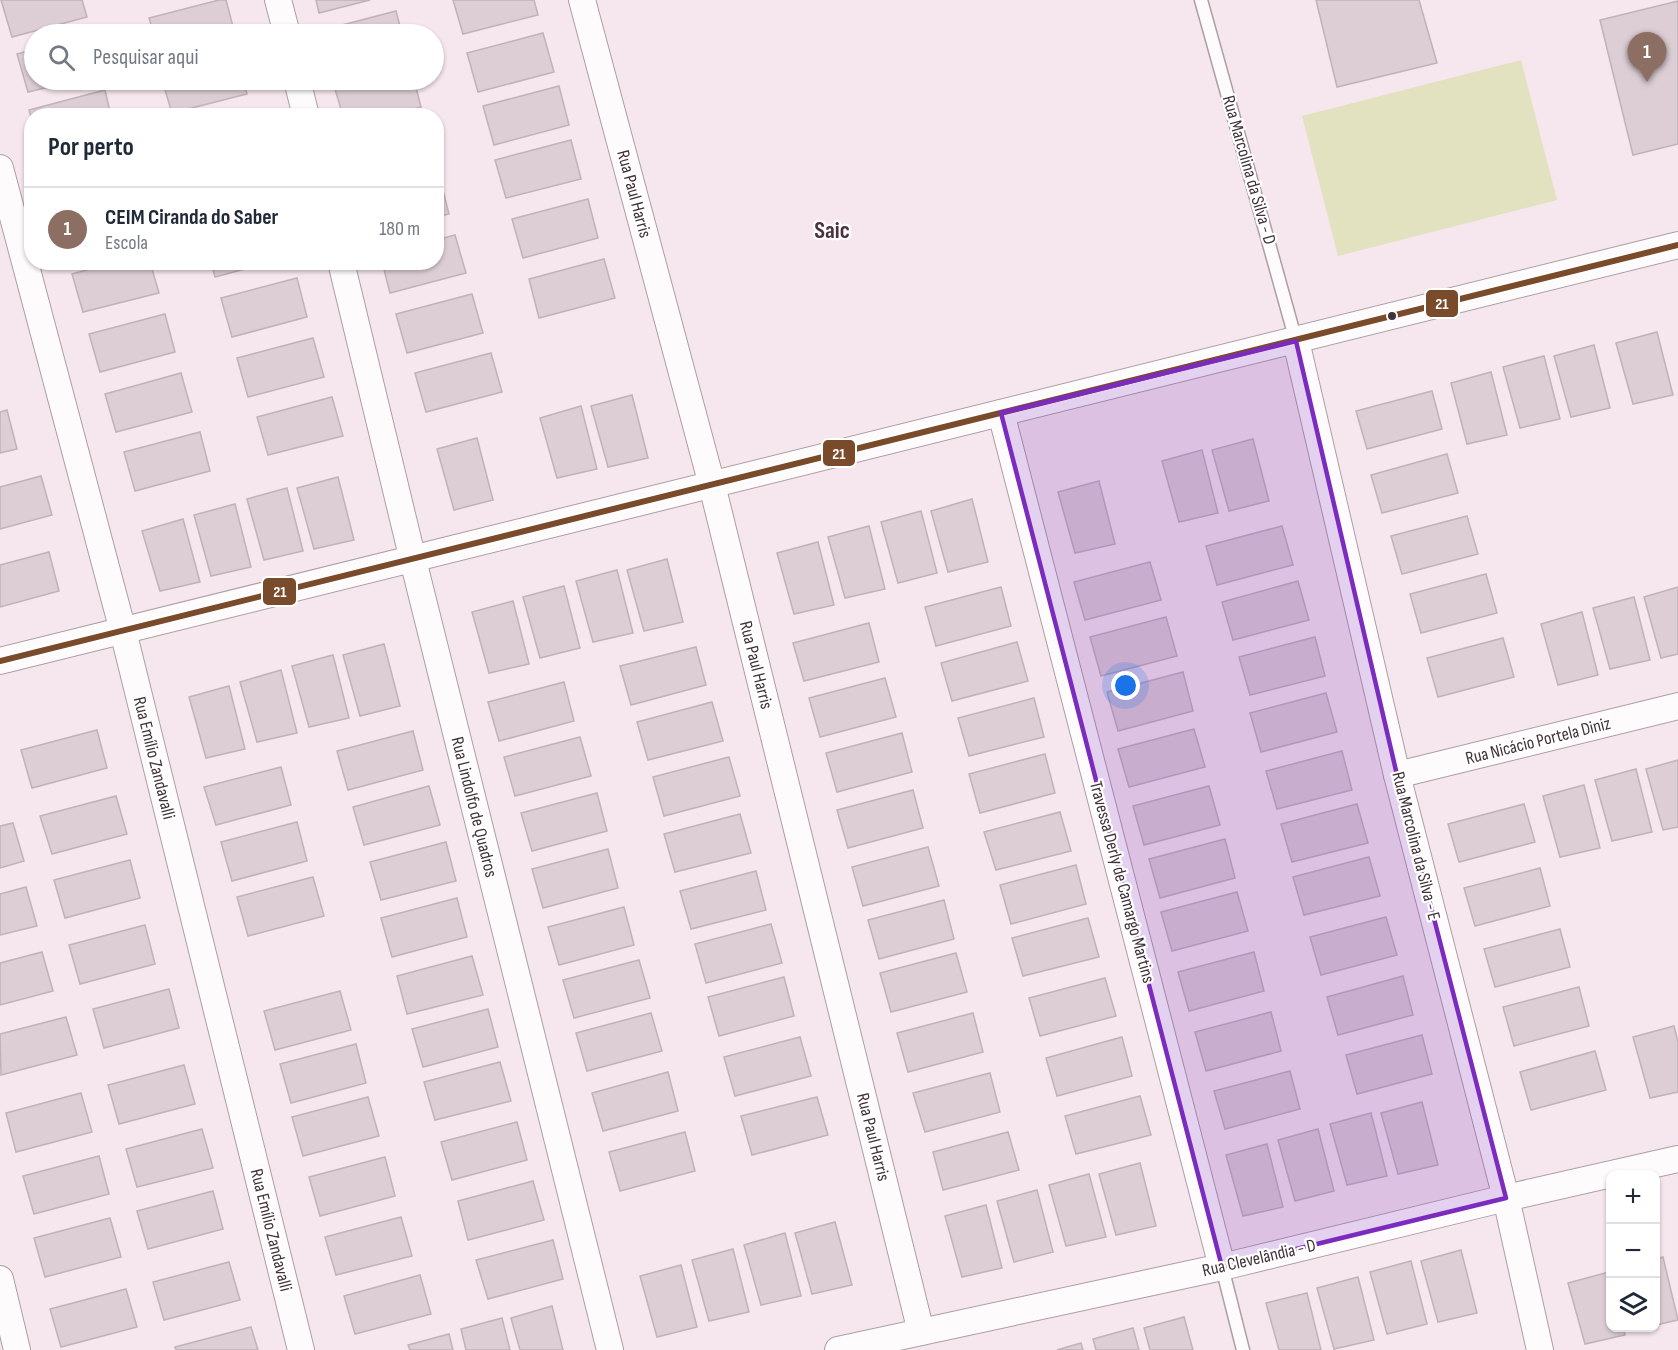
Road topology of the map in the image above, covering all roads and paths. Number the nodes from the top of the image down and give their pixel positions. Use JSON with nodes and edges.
{"nodes":[{"id":1,"x":278,"y":0,"type":"edge"},
{"id":2,"x":582,"y":0,"type":"edge"},
{"id":3,"x":1201,"y":0,"type":"edge"},
{"id":4,"x":284,"y":24,"type":"edge"},
{"id":5,"x":300,"y":90,"type":"edge"},
{"id":6,"x":304,"y":108,"type":"edge"},
{"id":7,"x":0,"y":168,"type":"edge"},
{"id":8,"x":1678,"y":245,"type":"edge"},
{"id":9,"x":24,"y":258,"type":"edge"},
{"id":10,"x":27,"y":270,"type":"edge"},
{"id":11,"x":343,"y":270,"type":"edge"},
{"id":12,"x":1296,"y":341,"type":"junction"},
{"id":13,"x":1000,"y":413,"type":"junction"},
{"id":14,"x":712,"y":485,"type":"junction"},
{"id":15,"x":413,"y":560,"type":"junction"},
{"id":16,"x":123,"y":631,"type":"junction"},
{"id":17,"x":0,"y":661,"type":"edge"},
{"id":18,"x":1678,"y":706,"type":"edge"},
{"id":19,"x":1397,"y":775,"type":"junction"},
{"id":20,"x":1678,"y":1159,"type":"edge"},
{"id":21,"x":1506,"y":1198,"type":"junction"},
{"id":22,"x":1222,"y":1267,"type":"junction"},
{"id":23,"x":0,"y":1279,"type":"edge"},
{"id":24,"x":921,"y":1332,"type":"junction"},
{"id":25,"x":17,"y":1350,"type":"edge"},
{"id":26,"x":301,"y":1350,"type":"edge"},
{"id":27,"x":610,"y":1350,"type":"edge"},
{"id":28,"x":837,"y":1350,"type":"edge"},
{"id":29,"x":1243,"y":1350,"type":"edge"},
{"id":30,"x":1540,"y":1350,"type":"edge"}],
"edges":[{"from":1,"to":4,"type":"street"},
{"from":2,"to":14,"type":"street","name":"Rua Paul Harris"},
{"from":3,"to":12,"type":"lane","name":"Rua Marcolina da Silva - D"},
{"from":5,"to":6,"type":"street"},
{"from":7,"to":9,"type":"street","name":"Rua Emílio Zandavalli"},
{"from":8,"to":12,"type":"street"},
{"from":10,"to":16,"type":"street","name":"Rua Emílio Zandavalli"},
{"from":11,"to":15,"type":"street","name":"Rua Lindolfo de Quadros"},
{"from":12,"to":13,"type":"street"},
{"from":12,"to":19,"type":"street","name":"Rua Marcolina da Silva - E"},
{"from":13,"to":14,"type":"street"},
{"from":13,"to":22,"type":"street","name":"Travessa Derly de Camargo Martins"},
{"from":14,"to":15,"type":"street"},
{"from":14,"to":24,"type":"street","name":"Rua Paul Harris"},
{"from":15,"to":16,"type":"street"},
{"from":15,"to":27,"type":"street","name":"Rua Lindolfo de Quadros"},
{"from":16,"to":17,"type":"street"},
{"from":16,"to":26,"type":"street","name":"Rua Emílio Zandavalli"},
{"from":18,"to":19,"type":"street","name":"Rua Nicácio Portela Diniz"},
{"from":19,"to":21,"type":"street","name":"Rua Marcolina da Silva - E"},
{"from":20,"to":21,"type":"street","name":"Rua Clevelândia - D"},
{"from":21,"to":22,"type":"street","name":"Rua Clevelândia - D"},
{"from":21,"to":30,"type":"street","name":"Rua Marcolina da Silva - E"},
{"from":22,"to":24,"type":"street","name":"Rua Clevelândia - D"},
{"from":22,"to":29,"type":"lane","name":"Travessa Derly de Camargo Martins"},
{"from":23,"to":25,"type":"street"},
{"from":24,"to":28,"type":"street","name":"Rua Clevelândia - D"}]}
